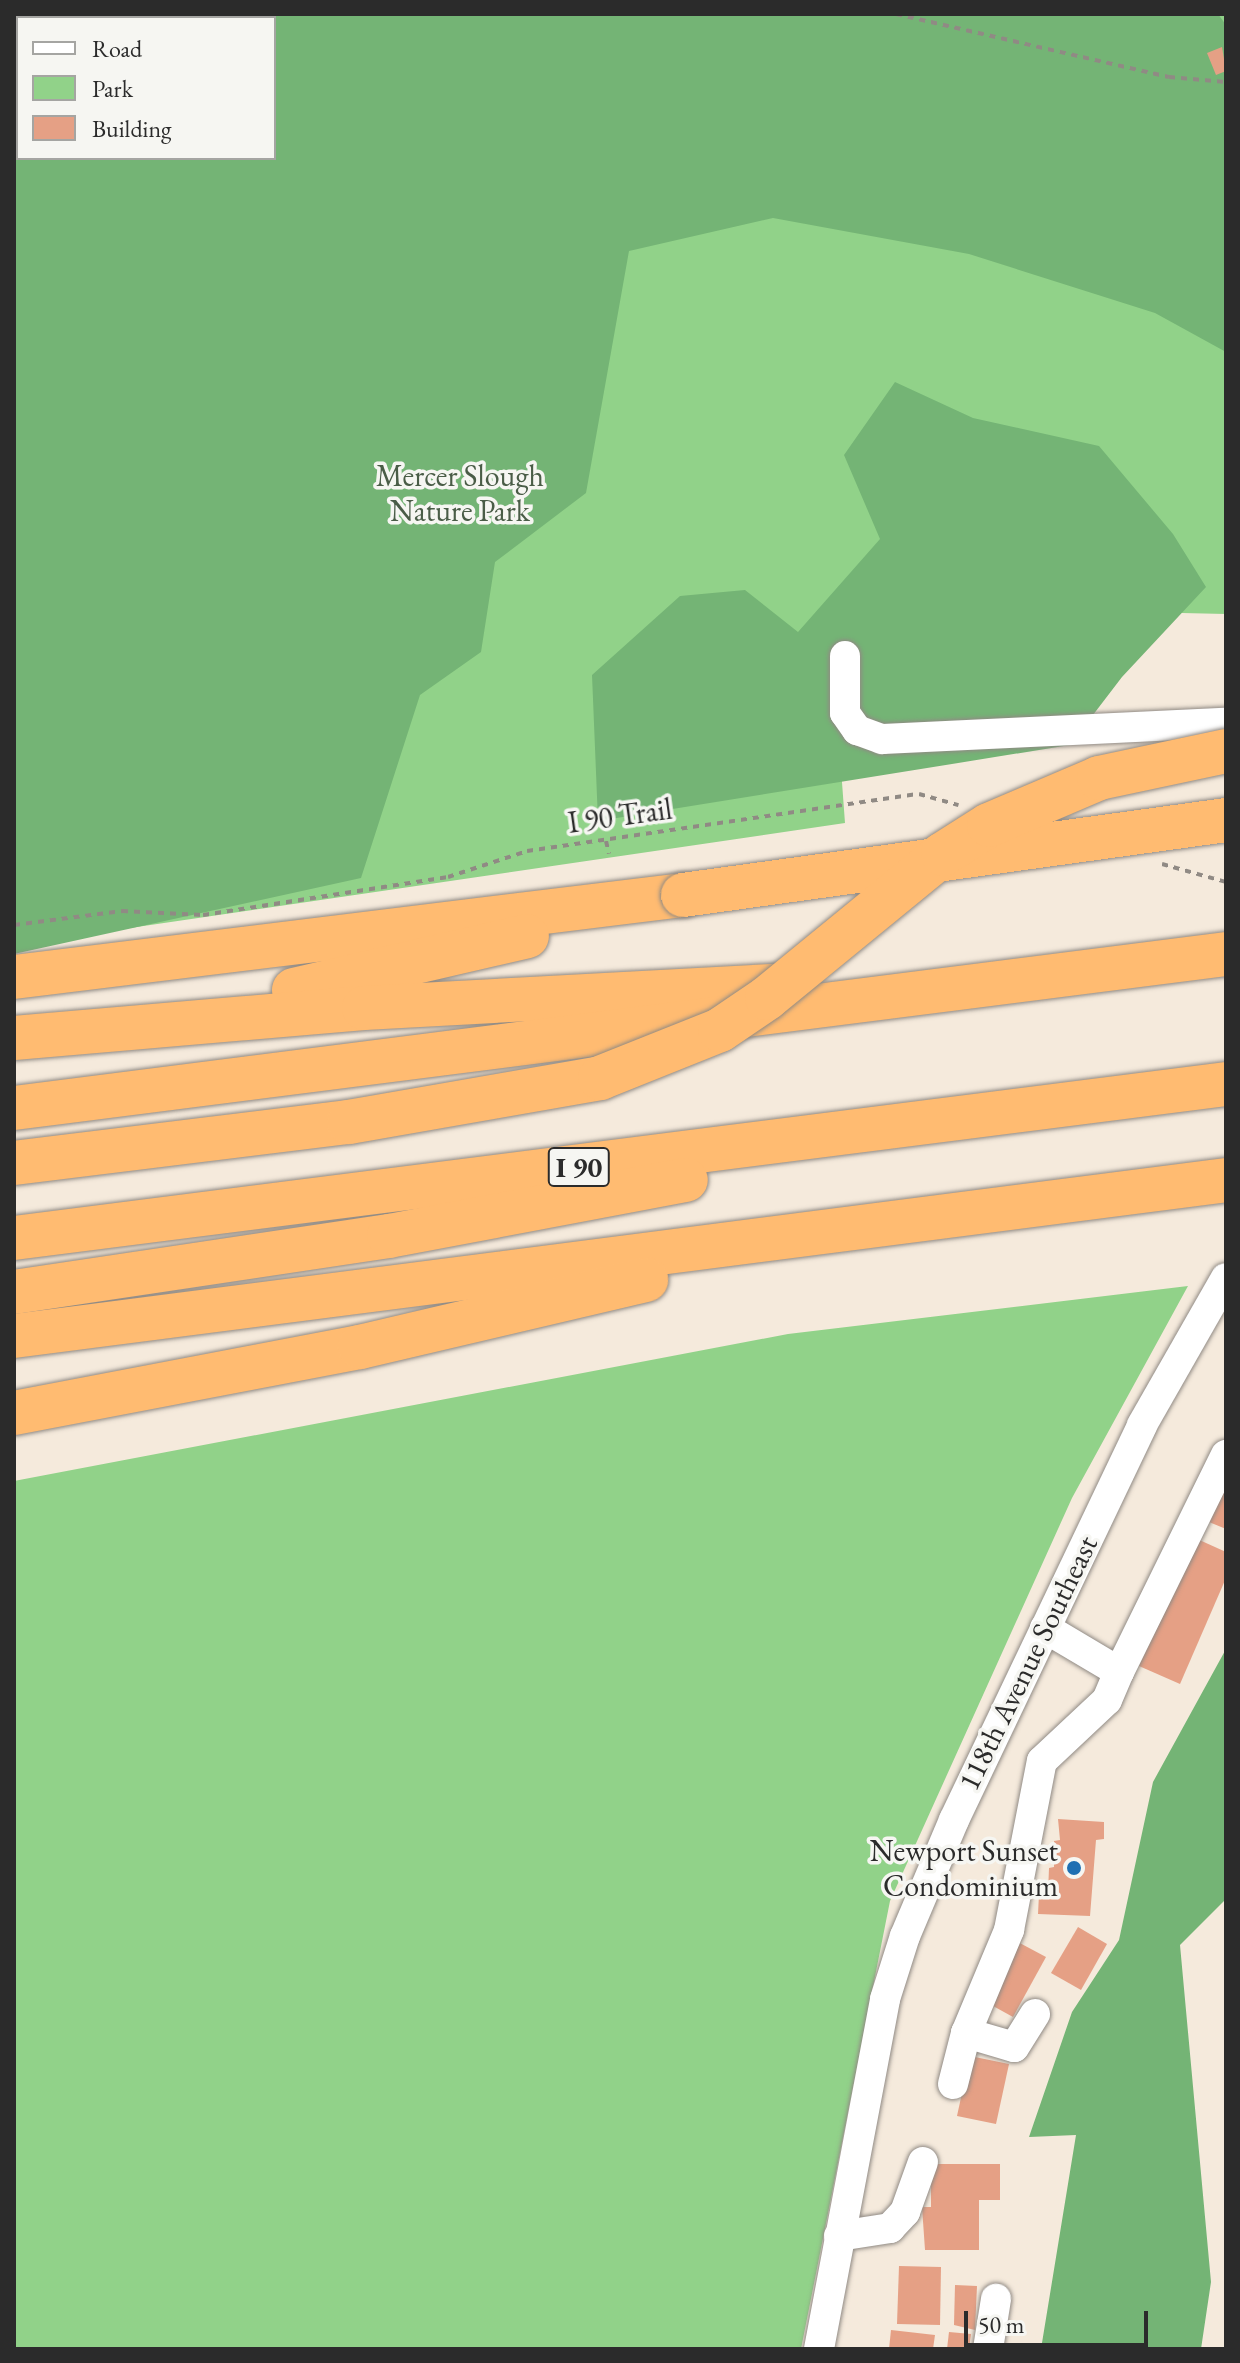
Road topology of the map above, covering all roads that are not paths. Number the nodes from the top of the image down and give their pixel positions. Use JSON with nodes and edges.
{"nodes":[{"id":1,"x":845,"y":656,"type":"dead end"},
{"id":2,"x":1226,"y":723,"type":"edge"},
{"id":3,"x":1226,"y":751,"type":"edge"},
{"id":4,"x":1226,"y":820,"type":"edge"},
{"id":5,"x":683,"y":895,"type":"junction"},
{"id":6,"x":1226,"y":954,"type":"edge"},
{"id":7,"x":14,"y":977,"type":"edge"},
{"id":8,"x":914,"y":990,"type":"junction"},
{"id":9,"x":120,"y":1026,"type":"junction"},
{"id":10,"x":14,"y":1038,"type":"edge"},
{"id":11,"x":1226,"y":1084,"type":"edge"},
{"id":12,"x":1144,"y":1095,"type":"junction"},
{"id":13,"x":14,"y":1108,"type":"edge"},
{"id":14,"x":14,"y":1163,"type":"edge"},
{"id":15,"x":1226,"y":1180,"type":"edge"},
{"id":16,"x":953,"y":1214,"type":"junction"},
{"id":17,"x":14,"y":1238,"type":"edge"},
{"id":18,"x":1224,"y":1285,"type":"edge"},
{"id":19,"x":14,"y":1292,"type":"edge"},
{"id":20,"x":14,"y":1336,"type":"edge"},
{"id":21,"x":14,"y":1413,"type":"edge"},
{"id":22,"x":1226,"y":1455,"type":"edge"},
{"id":23,"x":1045,"y":1628,"type":"junction"},
{"id":24,"x":1119,"y":1672,"type":"junction"},
{"id":25,"x":1035,"y":2014,"type":"dead end"},
{"id":26,"x":966,"y":2033,"type":"junction"},
{"id":27,"x":953,"y":2084,"type":"dead end"},
{"id":28,"x":923,"y":2162,"type":"dead end"},
{"id":29,"x":839,"y":2236,"type":"junction"},
{"id":30,"x":996,"y":2299,"type":"dead end"},
{"id":31,"x":819,"y":2349,"type":"edge"},
{"id":32,"x":988,"y":2349,"type":"edge"}],
"edges":[{"from":1,"to":2,"type":"street"},
{"from":3,"to":14,"type":"highway","bridge":true},
{"from":4,"to":5,"type":"highway","bridge":true},
{"from":5,"to":7,"type":"highway"},
{"from":5,"to":9,"type":"highway"},
{"from":6,"to":8,"type":"highway"},
{"from":8,"to":9,"type":"highway"},
{"from":8,"to":13,"type":"highway","bridge":true},
{"from":9,"to":10,"type":"highway"},
{"from":11,"to":12,"type":"highway","number":"I 90"},
{"from":12,"to":17,"type":"highway","number":"I 90"},
{"from":12,"to":19,"type":"highway"},
{"from":15,"to":16,"type":"highway"},
{"from":16,"to":20,"type":"highway"},
{"from":16,"to":21,"type":"highway"},
{"from":18,"to":23,"type":"street","name":"118th Avenue Southeast"},
{"from":22,"to":24,"type":"street"},
{"from":23,"to":24,"type":"street"},
{"from":23,"to":29,"type":"street","name":"118th Avenue Southeast"},
{"from":24,"to":26,"type":"street"},
{"from":25,"to":26,"type":"street"},
{"from":26,"to":27,"type":"street"},
{"from":28,"to":29,"type":"street"},
{"from":29,"to":31,"type":"street","name":"118th Avenue Southeast"},
{"from":30,"to":32,"type":"street"}]}
